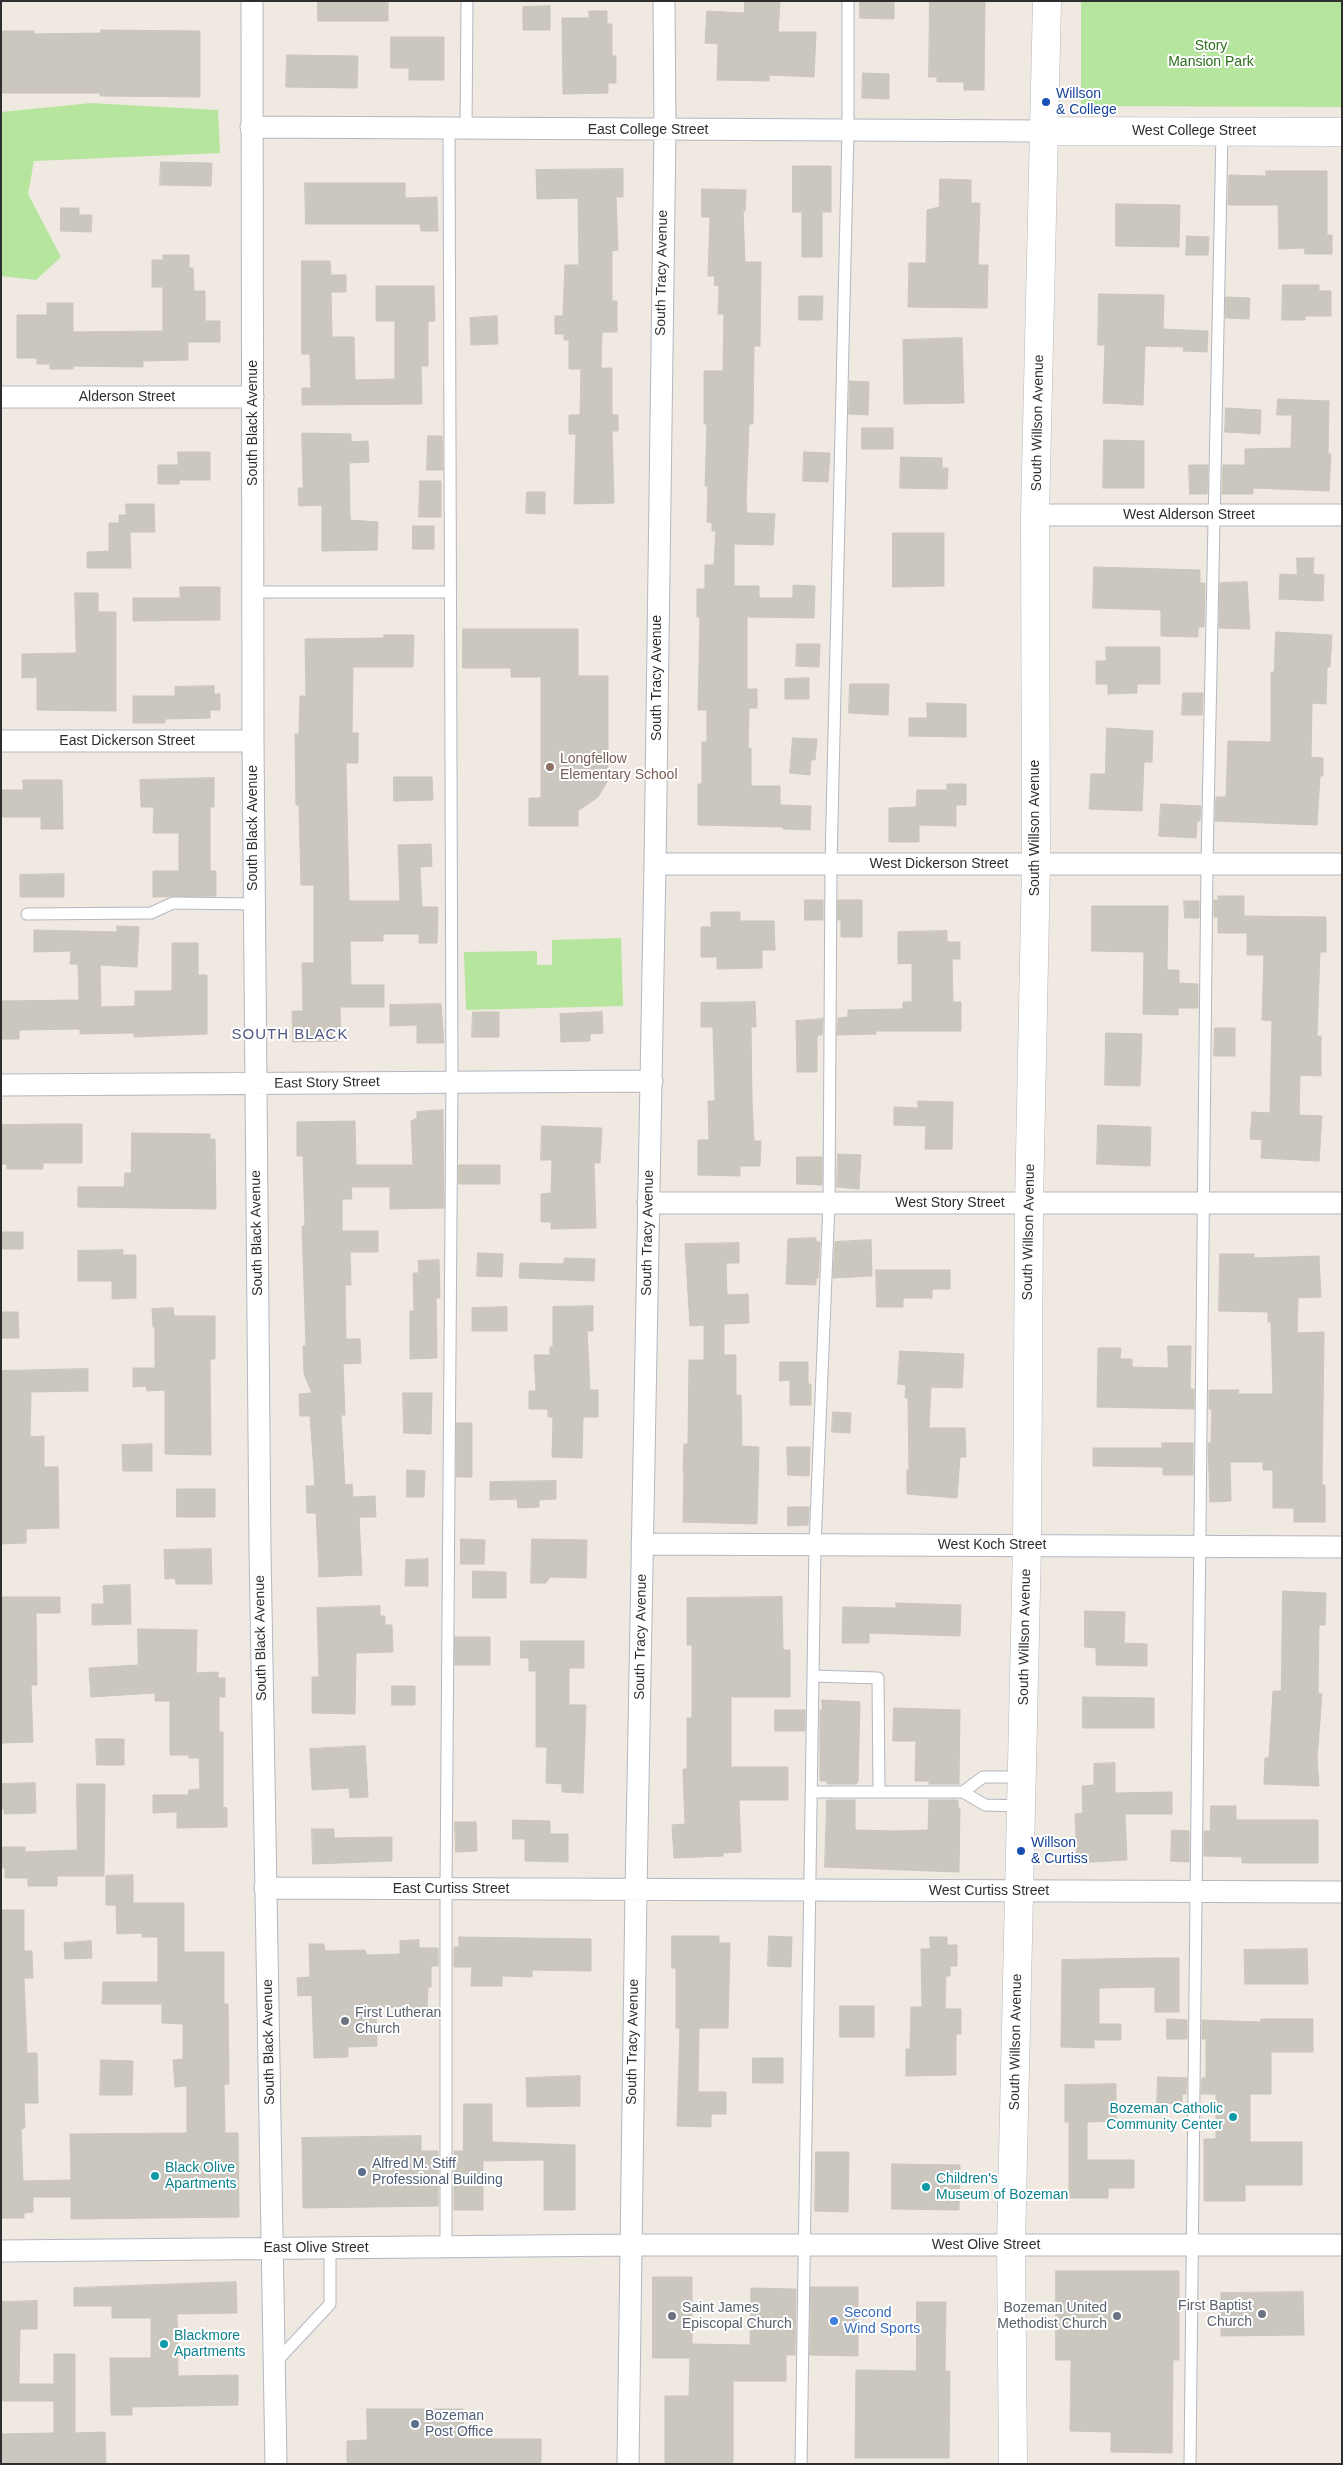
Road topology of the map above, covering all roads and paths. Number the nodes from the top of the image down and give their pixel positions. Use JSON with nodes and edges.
{"nodes":[{"id":1,"x":252,"y":1,"type":"edge"},
{"id":2,"x":467,"y":1,"type":"edge"},
{"id":3,"x":664,"y":1,"type":"edge"},
{"id":4,"x":848,"y":1,"type":"edge"},
{"id":5,"x":1047,"y":1,"type":"edge"},
{"id":6,"x":252,"y":127,"type":"junction"},
{"id":7,"x":457,"y":129,"type":"junction"},
{"id":8,"x":665,"y":130,"type":"junction"},
{"id":9,"x":848,"y":130,"type":"junction"},
{"id":10,"x":1046,"y":130,"type":"junction"},
{"id":11,"x":1222,"y":132,"type":"junction"},
{"id":12,"x":1342,"y":132,"type":"edge"},
{"id":13,"x":1,"y":397,"type":"edge"},
{"id":14,"x":253,"y":397,"type":"junction"},
{"id":15,"x":1035,"y":515,"type":"junction"},
{"id":16,"x":1215,"y":515,"type":"junction"},
{"id":17,"x":1342,"y":515,"type":"edge"},
{"id":18,"x":253,"y":592,"type":"junction"},
{"id":19,"x":450,"y":592,"type":"junction"},
{"id":20,"x":1,"y":741,"type":"edge"},
{"id":21,"x":253,"y":741,"type":"junction"},
{"id":22,"x":656,"y":864,"type":"junction"},
{"id":23,"x":831,"y":864,"type":"junction"},
{"id":24,"x":1036,"y":864,"type":"junction"},
{"id":25,"x":1207,"y":864,"type":"junction"},
{"id":26,"x":1342,"y":864,"type":"edge"},
{"id":27,"x":254,"y":904,"type":"junction"},
{"id":28,"x":27,"y":914,"type":"dead end"},
{"id":29,"x":452,"y":1081,"type":"junction"},
{"id":30,"x":652,"y":1081,"type":"junction"},
{"id":31,"x":256,"y":1084,"type":"junction"},
{"id":32,"x":1,"y":1085,"type":"edge"},
{"id":33,"x":648,"y":1203,"type":"junction"},
{"id":34,"x":829,"y":1203,"type":"junction"},
{"id":35,"x":1029,"y":1203,"type":"junction"},
{"id":36,"x":1204,"y":1203,"type":"junction"},
{"id":37,"x":1342,"y":1203,"type":"edge"},
{"id":38,"x":642,"y":1544,"type":"junction"},
{"id":39,"x":815,"y":1545,"type":"junction"},
{"id":40,"x":1027,"y":1546,"type":"junction"},
{"id":41,"x":1201,"y":1546,"type":"junction"},
{"id":42,"x":1342,"y":1547,"type":"edge"},
{"id":43,"x":813,"y":1676,"type":"junction"},
{"id":44,"x":1022,"y":1777,"type":"junction"},
{"id":45,"x":811,"y":1792,"type":"junction"},
{"id":46,"x":879,"y":1792,"type":"junction"},
{"id":47,"x":963,"y":1792,"type":"junction"},
{"id":48,"x":1022,"y":1806,"type":"junction"},
{"id":49,"x":265,"y":1888,"type":"junction"},
{"id":50,"x":446,"y":1888,"type":"junction"},
{"id":51,"x":636,"y":1890,"type":"junction"},
{"id":52,"x":810,"y":1890,"type":"junction"},
{"id":53,"x":1020,"y":1891,"type":"junction"},
{"id":54,"x":1195,"y":1892,"type":"junction"},
{"id":55,"x":1342,"y":1892,"type":"edge"},
{"id":56,"x":630,"y":2245,"type":"junction"},
{"id":57,"x":802,"y":2245,"type":"junction"},
{"id":58,"x":1011,"y":2245,"type":"junction"},
{"id":59,"x":1194,"y":2245,"type":"junction"},
{"id":60,"x":1342,"y":2245,"type":"edge"},
{"id":61,"x":446,"y":2247,"type":"junction"},
{"id":62,"x":330,"y":2248,"type":"junction"},
{"id":63,"x":273,"y":2249,"type":"junction"},
{"id":64,"x":1,"y":2252,"type":"edge"},
{"id":65,"x":274,"y":2363,"type":"junction"},
{"id":66,"x":276,"y":2464,"type":"edge"},
{"id":67,"x":628,"y":2464,"type":"edge"},
{"id":68,"x":801,"y":2464,"type":"edge"},
{"id":69,"x":1013,"y":2464,"type":"edge"},
{"id":70,"x":1190,"y":2464,"type":"edge"}],
"edges":[{"from":1,"to":6,"type":"street","name":"South Black Avenue"},
{"from":2,"to":7,"type":"lane"},
{"from":3,"to":8,"type":"street","name":"South Tracy Avenue"},
{"from":4,"to":9,"type":"lane"},
{"from":5,"to":10,"type":"main road","name":"South Willson Avenue"},
{"from":6,"to":7,"type":"street","name":"East College Street"},
{"from":6,"to":14,"type":"street","name":"South Black Avenue"},
{"from":7,"to":8,"type":"street","name":"East College Street"},
{"from":7,"to":19,"type":"lane"},
{"from":8,"to":9,"type":"street","name":"East College Street"},
{"from":8,"to":22,"type":"street","name":"South Tracy Avenue"},
{"from":9,"to":10,"type":"street","name":"East College Street"},
{"from":9,"to":23,"type":"lane"},
{"from":10,"to":11,"type":"main road","name":"West College Street"},
{"from":10,"to":15,"type":"main road","name":"South Willson Avenue"},
{"from":11,"to":12,"type":"main road","name":"West College Street"},
{"from":11,"to":16,"type":"lane"},
{"from":13,"to":14,"type":"street","name":"Alderson Street"},
{"from":14,"to":18,"type":"street","name":"South Black Avenue"},
{"from":15,"to":16,"type":"street","name":"West Alderson Street"},
{"from":15,"to":24,"type":"main road","name":"South Willson Avenue"},
{"from":16,"to":17,"type":"street","name":"West Alderson Street"},
{"from":16,"to":25,"type":"lane"},
{"from":18,"to":19,"type":"lane"},
{"from":18,"to":21,"type":"street","name":"South Black Avenue"},
{"from":19,"to":29,"type":"lane"},
{"from":20,"to":21,"type":"street","name":"East Dickerson Street"},
{"from":21,"to":27,"type":"street","name":"South Black Avenue"},
{"from":22,"to":23,"type":"street","name":"West Dickerson Street"},
{"from":22,"to":30,"type":"street","name":"South Tracy Avenue"},
{"from":23,"to":24,"type":"street","name":"West Dickerson Street"},
{"from":23,"to":34,"type":"lane"},
{"from":24,"to":25,"type":"street","name":"West Dickerson Street"},
{"from":24,"to":35,"type":"main road","name":"South Willson Avenue"},
{"from":25,"to":26,"type":"street","name":"West Dickerson Street"},
{"from":25,"to":36,"type":"lane"},
{"from":27,"to":28,"type":"lane"},
{"from":27,"to":31,"type":"street","name":"South Black Avenue"},
{"from":29,"to":30,"type":"street","name":"East Story Street"},
{"from":29,"to":31,"type":"street","name":"East Story Street"},
{"from":29,"to":50,"type":"lane"},
{"from":30,"to":33,"type":"street","name":"South Tracy Avenue"},
{"from":31,"to":32,"type":"street","name":"East Story Street"},
{"from":31,"to":49,"type":"street","name":"South Black Avenue"},
{"from":33,"to":34,"type":"street","name":"West Story Street"},
{"from":33,"to":38,"type":"street","name":"South Tracy Avenue"},
{"from":34,"to":35,"type":"street","name":"West Story Street"},
{"from":34,"to":39,"type":"lane"},
{"from":35,"to":36,"type":"street","name":"West Story Street"},
{"from":35,"to":40,"type":"main road","name":"South Willson Avenue"},
{"from":36,"to":37,"type":"street","name":"West Story Street"},
{"from":36,"to":41,"type":"lane"},
{"from":38,"to":39,"type":"street","name":"West Koch Street"},
{"from":38,"to":51,"type":"street","name":"South Tracy Avenue"},
{"from":39,"to":40,"type":"street","name":"West Koch Street"},
{"from":39,"to":43,"type":"lane"},
{"from":40,"to":41,"type":"street","name":"West Koch Street"},
{"from":40,"to":44,"type":"main road","name":"South Willson Avenue"},
{"from":41,"to":42,"type":"street","name":"West Koch Street"},
{"from":41,"to":54,"type":"lane"},
{"from":43,"to":45,"type":"lane"},
{"from":43,"to":46,"type":"lane"},
{"from":44,"to":47,"type":"lane"},
{"from":44,"to":48,"type":"main road","name":"South Willson Avenue"},
{"from":45,"to":46,"type":"lane"},
{"from":45,"to":52,"type":"lane"},
{"from":46,"to":47,"type":"lane"},
{"from":47,"to":48,"type":"lane"},
{"from":48,"to":53,"type":"main road","name":"South Willson Avenue"},
{"from":49,"to":50,"type":"street","name":"East Curtiss Street"},
{"from":49,"to":63,"type":"street","name":"South Black Avenue"},
{"from":50,"to":51,"type":"street","name":"East Curtiss Street"},
{"from":50,"to":61,"type":"lane"},
{"from":51,"to":52,"type":"street","name":"West Curtiss Street"},
{"from":51,"to":56,"type":"street","name":"South Tracy Avenue"},
{"from":52,"to":53,"type":"street","name":"West Curtiss Street"},
{"from":52,"to":57,"type":"lane"},
{"from":53,"to":54,"type":"street","name":"West Curtiss Street"},
{"from":53,"to":58,"type":"main road","name":"South Willson Avenue"},
{"from":54,"to":55,"type":"street","name":"West Curtiss Street"},
{"from":54,"to":59,"type":"lane"},
{"from":56,"to":57,"type":"street","name":"West Olive Street"},
{"from":56,"to":61,"type":"street","name":"East Olive Street"},
{"from":56,"to":67,"type":"street","name":"South Tracy Avenue"},
{"from":57,"to":58,"type":"street","name":"West Olive Street"},
{"from":57,"to":68,"type":"lane"},
{"from":58,"to":59,"type":"street","name":"West Olive Street"},
{"from":58,"to":69,"type":"main road","name":"South Willson Avenue"},
{"from":59,"to":60,"type":"street","name":"West Olive Street"},
{"from":59,"to":70,"type":"lane"},
{"from":61,"to":62,"type":"street","name":"East Olive Street"},
{"from":62,"to":63,"type":"street","name":"East Olive Street"},
{"from":62,"to":65,"type":"lane"},
{"from":63,"to":64,"type":"street","name":"East Olive Street"},
{"from":63,"to":65,"type":"street","name":"South Black Avenue"},
{"from":65,"to":66,"type":"street","name":"South Black Avenue"}]}
